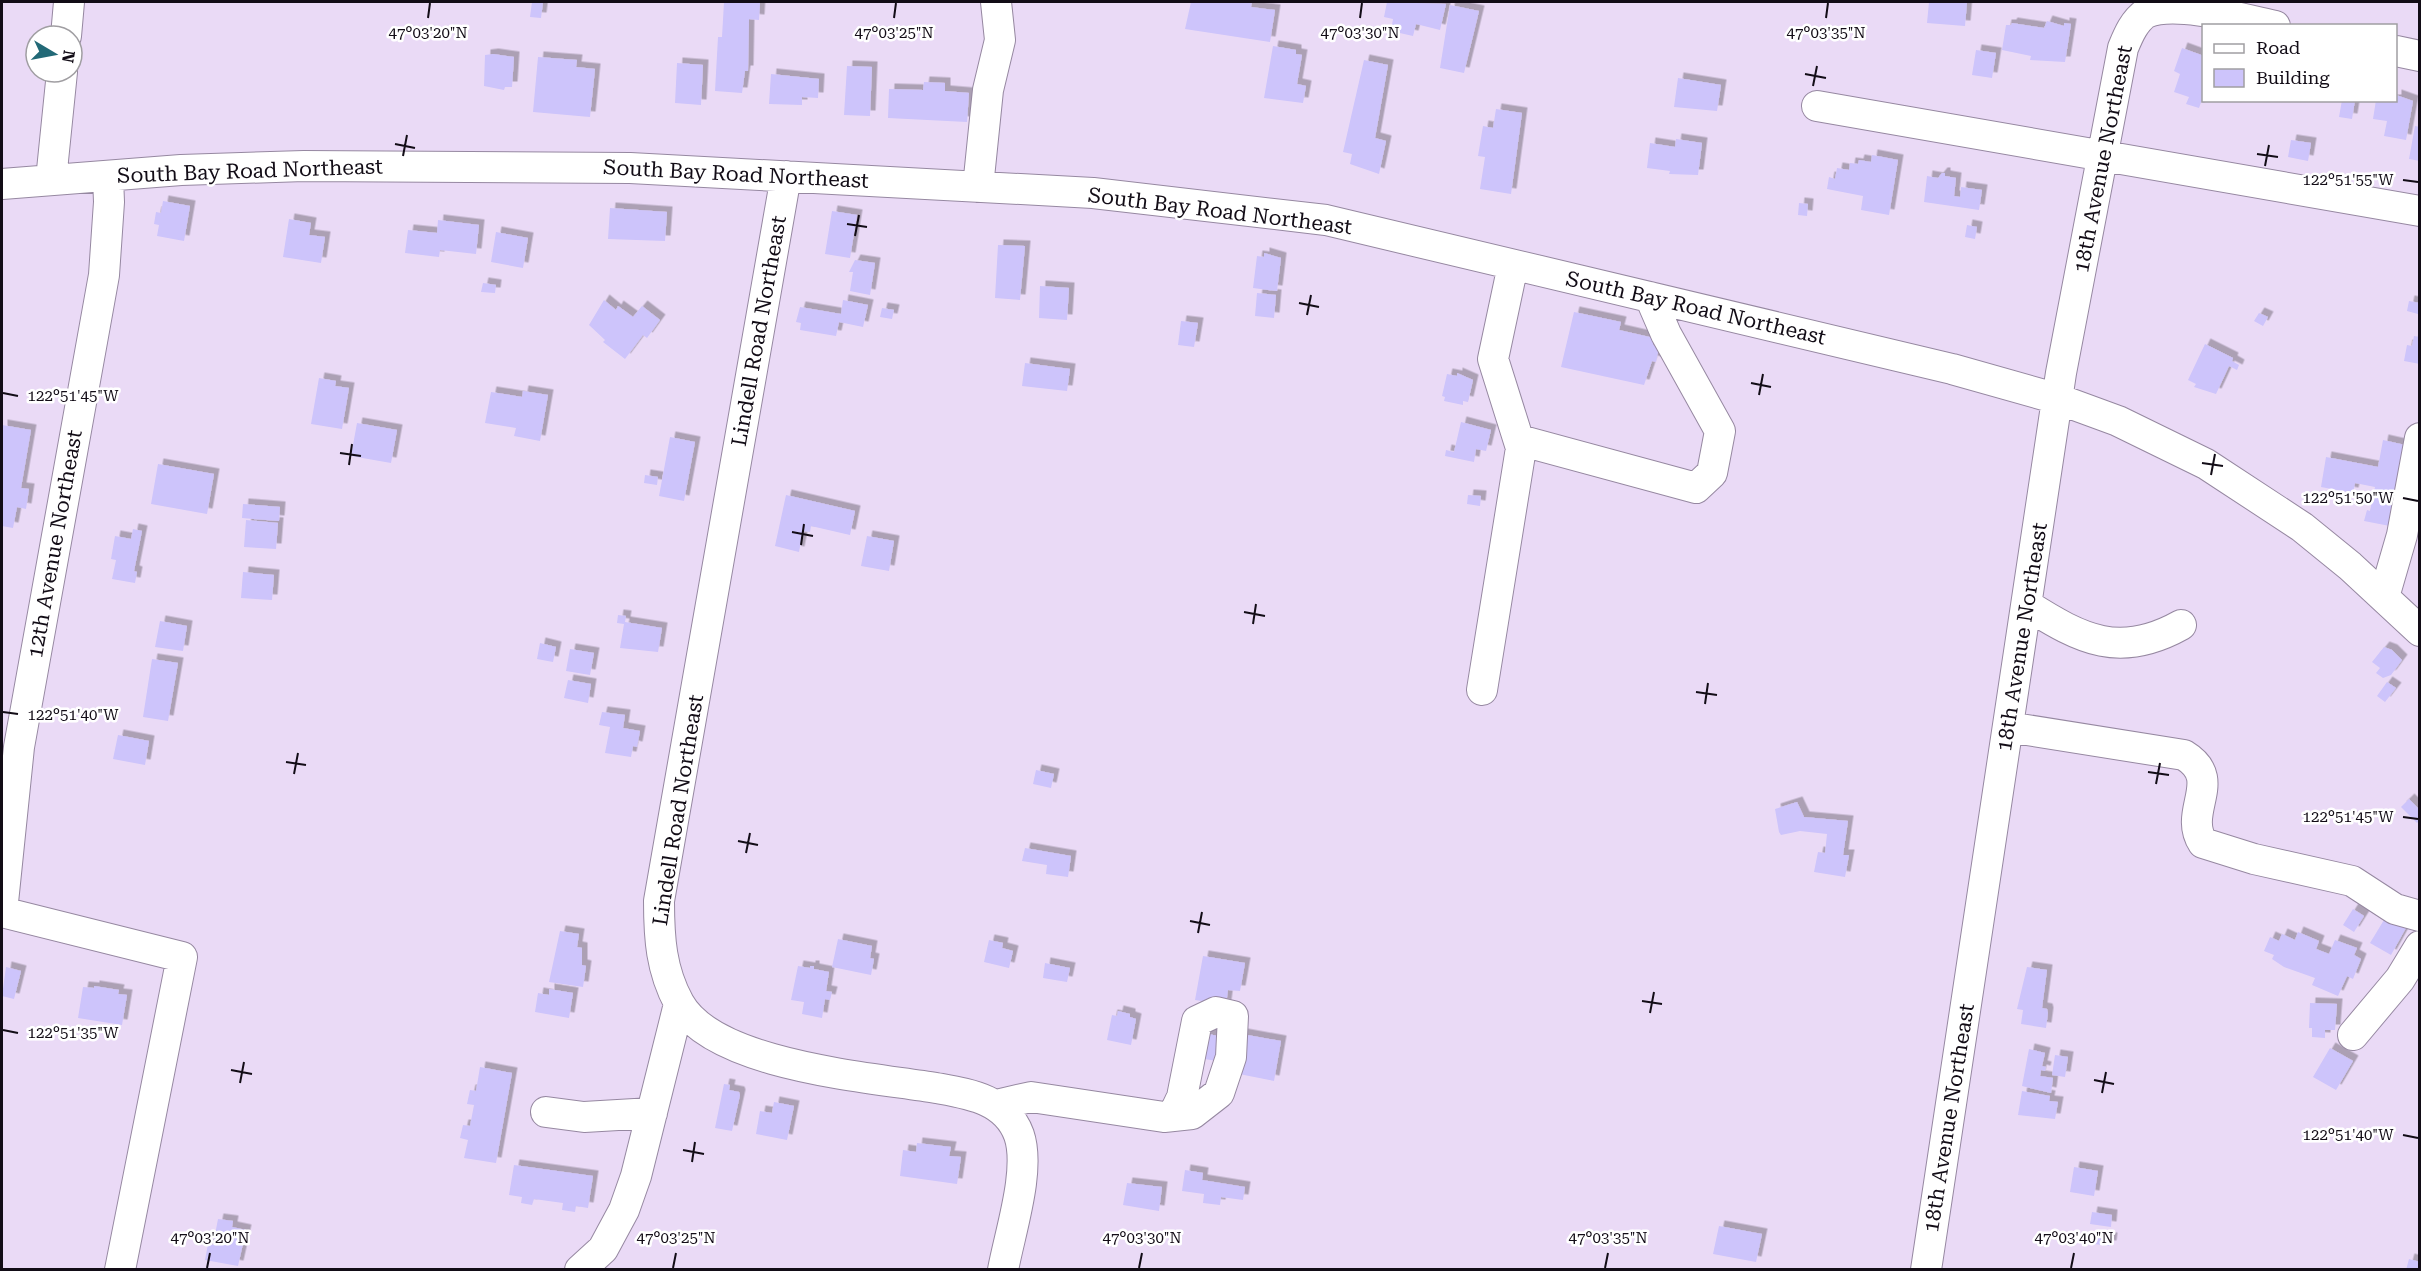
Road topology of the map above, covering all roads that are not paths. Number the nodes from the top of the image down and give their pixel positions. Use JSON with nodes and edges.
{"nodes":[{"id":1,"x":69,"y":2,"type":"edge"},
{"id":2,"x":996,"y":2,"type":"edge"},
{"id":3,"x":67,"y":24,"type":"edge"},
{"id":4,"x":2265,"y":24,"type":"edge"},
{"id":5,"x":2397,"y":51,"type":"edge"},
{"id":6,"x":2420,"y":56,"type":"edge"},
{"id":7,"x":61,"y":84,"type":"edge"},
{"id":8,"x":1817,"y":106,"type":"dead end"},
{"id":9,"x":2102,"y":157,"type":"junction"},
{"id":10,"x":108,"y":177,"type":"junction"},
{"id":11,"x":786,"y":177,"type":"junction"},
{"id":12,"x":51,"y":180,"type":"junction"},
{"id":13,"x":2,"y":184,"type":"edge"},
{"id":14,"x":978,"y":187,"type":"junction"},
{"id":15,"x":2420,"y":211,"type":"edge"},
{"id":16,"x":1513,"y":265,"type":"junction"},
{"id":17,"x":1650,"y":297,"type":"junction"},
{"id":18,"x":2058,"y":399,"type":"junction"},
{"id":19,"x":2420,"y":438,"type":"edge"},
{"id":20,"x":1519,"y":440,"type":"junction"},
{"id":21,"x":2384,"y":597,"type":"junction"},
{"id":22,"x":2027,"y":605,"type":"junction"},
{"id":23,"x":2181,"y":624,"type":"dead end"},
{"id":24,"x":2420,"y":631,"type":"edge"},
{"id":25,"x":1482,"y":690,"type":"dead end"},
{"id":26,"x":2008,"y":727,"type":"junction"},
{"id":27,"x":10,"y":745,"type":"edge"},
{"id":28,"x":2,"y":912,"type":"edge"},
{"id":29,"x":2420,"y":916,"type":"edge"},
{"id":30,"x":2420,"y":946,"type":"edge"},
{"id":31,"x":679,"y":1004,"type":"junction"},
{"id":32,"x":2353,"y":1035,"type":"dead end"},
{"id":33,"x":996,"y":1105,"type":"junction"},
{"id":34,"x":546,"y":1112,"type":"dead end"},
{"id":35,"x":652,"y":1113,"type":"junction"},
{"id":36,"x":1173,"y":1116,"type":"dead end"},
{"id":37,"x":120,"y":1269,"type":"edge"},
{"id":38,"x":580,"y":1269,"type":"edge"},
{"id":39,"x":1003,"y":1269,"type":"edge"},
{"id":40,"x":1926,"y":1269,"type":"edge"}],
"edges":[{"from":1,"to":3,"type":"street"},
{"from":2,"to":14,"type":"street"},
{"from":4,"to":9,"type":"street","name":"18th Avenue Northeast"},
{"from":5,"to":6,"type":"street"},
{"from":7,"to":12,"type":"street"},
{"from":8,"to":9,"type":"street"},
{"from":9,"to":15,"type":"street"},
{"from":9,"to":18,"type":"street","name":"18th Avenue Northeast"},
{"from":10,"to":11,"type":"street","name":"South Bay Road Northeast"},
{"from":10,"to":12,"type":"street","name":"South Bay Road Northeast"},
{"from":10,"to":27,"type":"street","name":"12th Avenue Northeast"},
{"from":11,"to":14,"type":"street","name":"South Bay Road Northeast"},
{"from":11,"to":31,"type":"street","name":"Lindell Road Northeast"},
{"from":12,"to":13,"type":"street","name":"South Bay Road Northeast"},
{"from":14,"to":16,"type":"street","name":"South Bay Road Northeast"},
{"from":16,"to":17,"type":"street","name":"South Bay Road Northeast"},
{"from":16,"to":20,"type":"street"},
{"from":17,"to":18,"type":"street","name":"South Bay Road Northeast"},
{"from":17,"to":20,"type":"street"},
{"from":18,"to":21,"type":"street","name":"South Bay Road Northeast"},
{"from":18,"to":22,"type":"street","name":"18th Avenue Northeast"},
{"from":19,"to":21,"type":"street"},
{"from":20,"to":25,"type":"street"},
{"from":21,"to":24,"type":"street","name":"South Bay Road Northeast"},
{"from":22,"to":23,"type":"street"},
{"from":22,"to":26,"type":"street","name":"18th Avenue Northeast"},
{"from":26,"to":29,"type":"street"},
{"from":26,"to":40,"type":"street","name":"18th Avenue Northeast"},
{"from":27,"to":28,"type":"street","name":"12th Avenue Northeast"},
{"from":28,"to":37,"type":"street"},
{"from":30,"to":32,"type":"street"},
{"from":31,"to":33,"type":"street","name":"Lindell Road Northeast"},
{"from":31,"to":35,"type":"street"},
{"from":33,"to":36,"type":"street"},
{"from":33,"to":39,"type":"street","name":"Lindell Road Northeast"},
{"from":34,"to":35,"type":"street"},
{"from":35,"to":38,"type":"street"}]}
